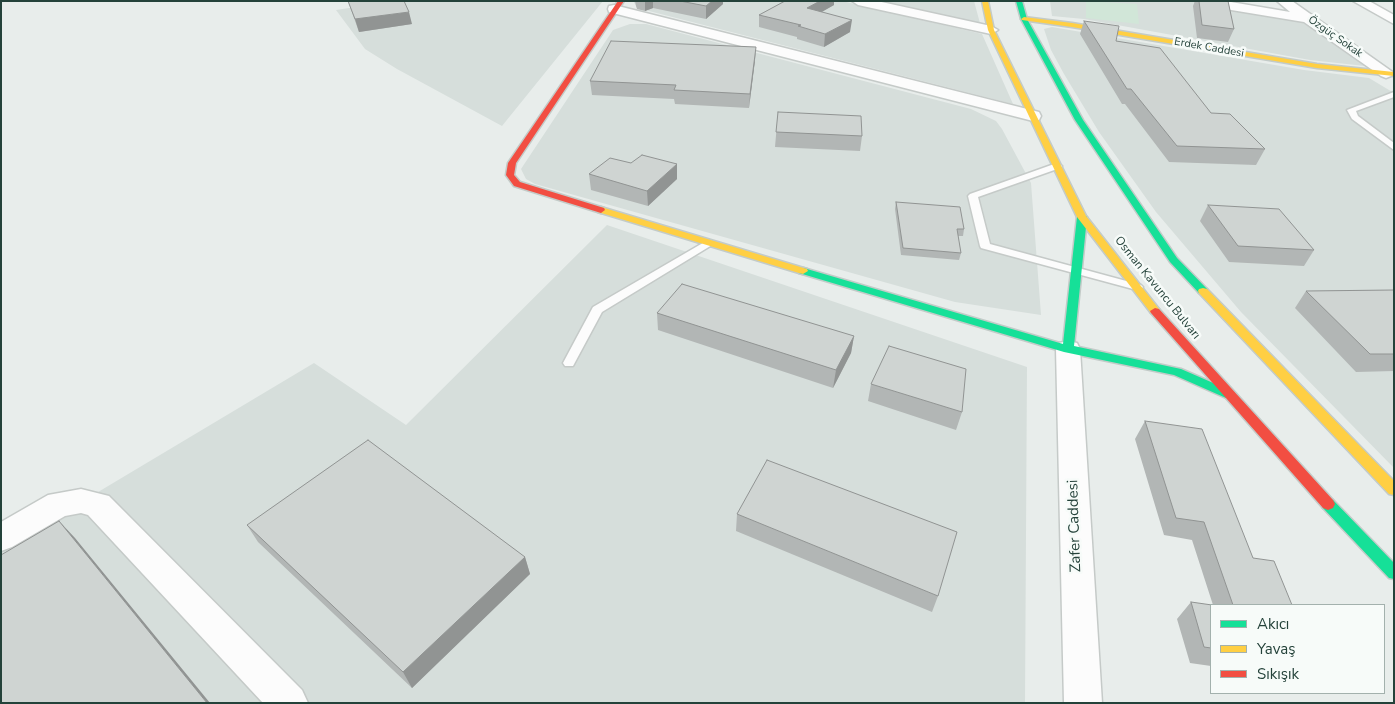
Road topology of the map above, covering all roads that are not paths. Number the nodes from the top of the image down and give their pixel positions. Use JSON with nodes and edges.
{"nodes":[{"id":1,"x":858,"y":1,"type":"edge"},
{"id":2,"x":985,"y":1,"type":"edge"},
{"id":3,"x":1019,"y":1,"type":"edge"},
{"id":4,"x":1201,"y":1,"type":"edge"},
{"id":5,"x":1283,"y":1,"type":"edge"},
{"id":6,"x":1359,"y":1,"type":"edge"},
{"id":7,"x":617,"y":5,"type":"edge"},
{"id":8,"x":1010,"y":15,"type":"dead end"},
{"id":9,"x":1024,"y":19,"type":"junction"},
{"id":10,"x":1308,"y":19,"type":"junction"},
{"id":11,"x":1394,"y":20,"type":"edge"},
{"id":12,"x":991,"y":30,"type":"junction"},
{"id":13,"x":1388,"y":76,"type":"edge"},
{"id":14,"x":1394,"y":94,"type":"edge"},
{"id":15,"x":1033,"y":116,"type":"junction"},
{"id":16,"x":1394,"y":147,"type":"edge"},
{"id":17,"x":1057,"y":166,"type":"junction"},
{"id":18,"x":1082,"y":217,"type":"junction"},
{"id":19,"x":708,"y":243,"type":"junction"},
{"id":20,"x":1076,"y":272,"type":"junction"},
{"id":21,"x":1136,"y":287,"type":"junction"},
{"id":22,"x":1068,"y":349,"type":"junction"},
{"id":23,"x":569,"y":363,"type":"dead end"},
{"id":24,"x":1230,"y":395,"type":"junction"},
{"id":25,"x":1394,"y":490,"type":"edge"},
{"id":26,"x":1,"y":538,"type":"edge"},
{"id":27,"x":1394,"y":573,"type":"edge"},
{"id":28,"x":289,"y":703,"type":"edge"},
{"id":29,"x":1083,"y":703,"type":"edge"}],
"edges":[{"from":1,"to":12,"type":"street"},
{"from":2,"to":12,"type":"main road","name":"Osman Kavuncu Bulvarı"},
{"from":3,"to":9,"type":"main road"},
{"from":4,"to":10,"type":"street"},
{"from":5,"to":10,"type":"street","name":"Özgüç Sokak"},
{"from":6,"to":11,"type":"street"},
{"from":7,"to":15,"type":"street"},
{"from":7,"to":19,"type":"main road"},
{"from":8,"to":9,"type":"main road","name":"Erdek Caddesi"},
{"from":9,"to":13,"type":"main road","name":"Erdek Caddesi"},
{"from":9,"to":25,"type":"main road"},
{"from":10,"to":13,"type":"street","name":"Özgüç Sokak"},
{"from":12,"to":15,"type":"main road","name":"Osman Kavuncu Bulvarı"},
{"from":14,"to":16,"type":"lane"},
{"from":15,"to":17,"type":"main road","name":"Osman Kavuncu Bulvarı"},
{"from":17,"to":18,"type":"main road","name":"Osman Kavuncu Bulvarı"},
{"from":17,"to":20,"type":"lane"},
{"from":18,"to":20,"type":"main road"},
{"from":18,"to":21,"type":"main road","name":"Osman Kavuncu Bulvarı"},
{"from":19,"to":22,"type":"main road"},
{"from":19,"to":23,"type":"lane"},
{"from":20,"to":21,"type":"lane"},
{"from":20,"to":22,"type":"main road"},
{"from":21,"to":24,"type":"main road","name":"Osman Kavuncu Bulvarı"},
{"from":22,"to":24,"type":"main road"},
{"from":22,"to":29,"type":"street","name":"Zafer Caddesi"},
{"from":24,"to":27,"type":"main road","name":"Osman Kavuncu Bulvarı"},
{"from":26,"to":28,"type":"street"}]}
